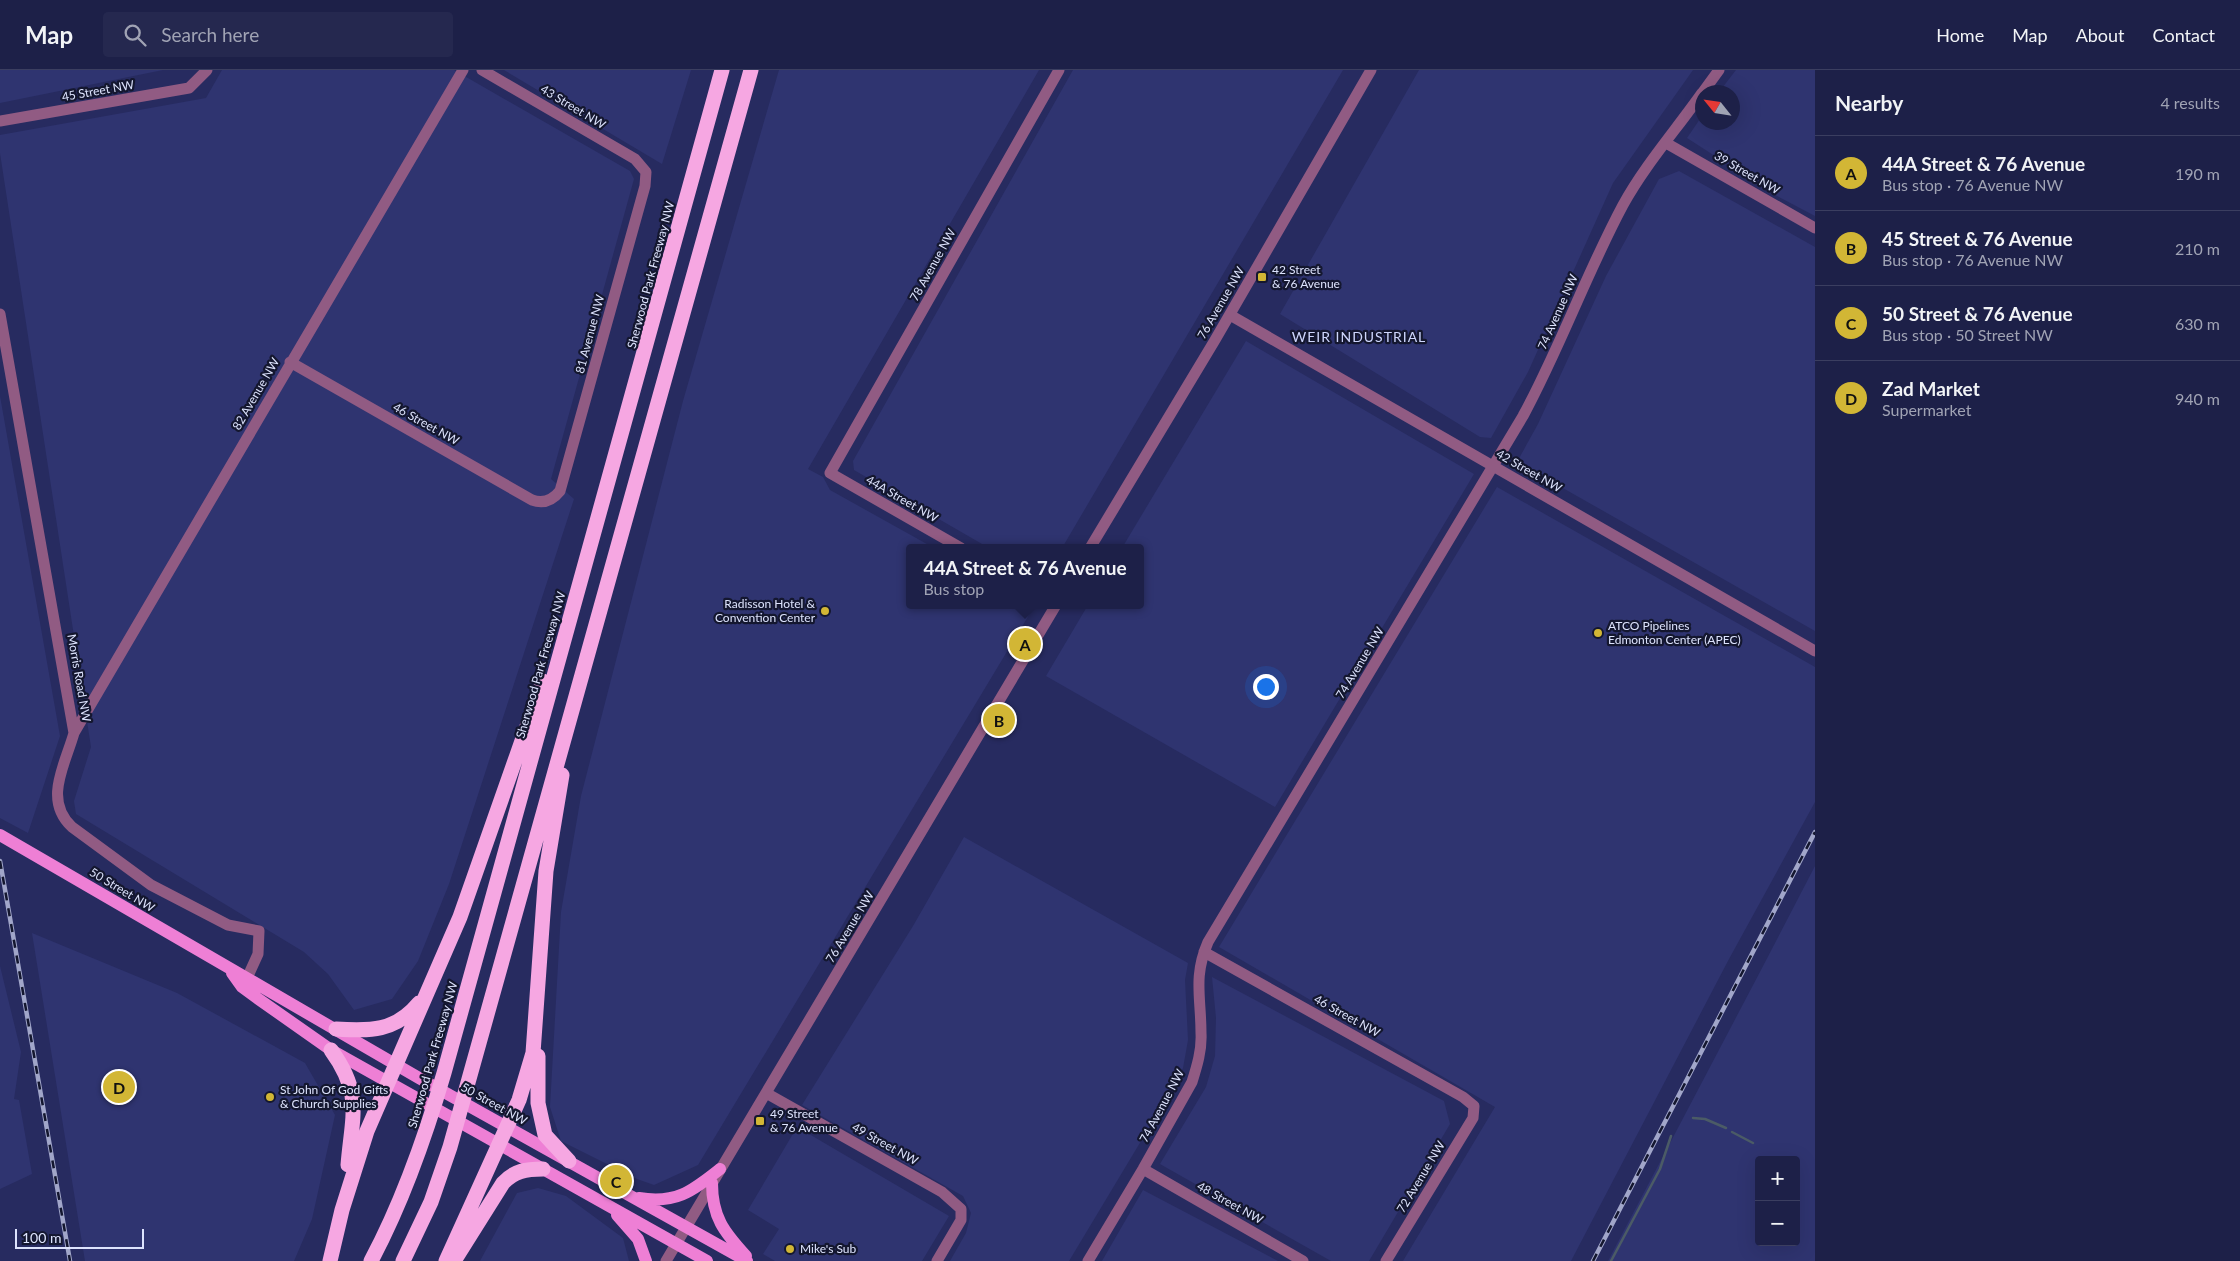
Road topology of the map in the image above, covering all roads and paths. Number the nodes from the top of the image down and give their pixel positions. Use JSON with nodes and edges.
{"nodes":[{"id":1,"x":207,"y":70,"type":"edge"},
{"id":2,"x":463,"y":70,"type":"edge"},
{"id":3,"x":482,"y":70,"type":"edge"},
{"id":4,"x":722,"y":70,"type":"edge"},
{"id":5,"x":750,"y":70,"type":"edge"},
{"id":6,"x":1059,"y":70,"type":"edge"},
{"id":7,"x":1371,"y":70,"type":"edge"},
{"id":8,"x":1719,"y":70,"type":"edge"},
{"id":9,"x":1709,"y":85,"type":"edge"},
{"id":10,"x":1695,"y":104,"type":"edge"},
{"id":11,"x":0,"y":121,"type":"edge"},
{"id":12,"x":1666,"y":143,"type":"junction"},
{"id":13,"x":646,"y":172,"type":"joint"},
{"id":14,"x":1815,"y":228,"type":"edge"},
{"id":15,"x":0,"y":314,"type":"edge"},
{"id":16,"x":1230,"y":315,"type":"junction"},
{"id":17,"x":290,"y":362,"type":"junction"},
{"id":18,"x":1494,"y":467,"type":"junction"},
{"id":19,"x":830,"y":473,"type":"joint"},
{"id":20,"x":551,"y":500,"type":"joint"},
{"id":21,"x":954,"y":544,"type":"edge"},
{"id":22,"x":1092,"y":544,"type":"edge"},
{"id":23,"x":1054,"y":609,"type":"edge"},
{"id":24,"x":561,"y":650,"type":"junction"},
{"id":25,"x":1815,"y":651,"type":"edge"},
{"id":26,"x":74,"y":733,"type":"junction"},
{"id":27,"x":565,"y":735,"type":"junction"},
{"id":28,"x":0,"y":835,"type":"edge"},
{"id":29,"x":1204,"y":952,"type":"junction"},
{"id":30,"x":245,"y":983,"type":"junction"},
{"id":31,"x":429,"y":990,"type":"junction"},
{"id":32,"x":537,"y":1025,"type":"junction"},
{"id":33,"x":336,"y":1028,"type":"junction"},
{"id":34,"x":331,"y":1050,"type":"junction"},
{"id":35,"x":396,"y":1065,"type":"junction"},
{"id":36,"x":388,"y":1082,"type":"junction"},
{"id":37,"x":766,"y":1093,"type":"junction"},
{"id":38,"x":1474,"y":1106,"type":"joint"},
{"id":39,"x":506,"y":1126,"type":"junction"},
{"id":40,"x":498,"y":1144,"type":"junction"},
{"id":41,"x":569,"y":1161,"type":"junction"},
{"id":42,"x":543,"y":1169,"type":"junction"},
{"id":43,"x":720,"y":1169,"type":"junction"},
{"id":44,"x":1143,"y":1170,"type":"junction"},
{"id":45,"x":712,"y":1183,"type":"junction"},
{"id":46,"x":348,"y":1191,"type":"junction"},
{"id":47,"x":632,"y":1197,"type":"junction"},
{"id":48,"x":610,"y":1207,"type":"junction"},
{"id":49,"x":686,"y":1227,"type":"junction"},
{"id":50,"x":676,"y":1243,"type":"junction"},
{"id":51,"x":330,"y":1261,"type":"edge"},
{"id":52,"x":371,"y":1261,"type":"edge"},
{"id":53,"x":403,"y":1261,"type":"edge"},
{"id":54,"x":446,"y":1261,"type":"edge"},
{"id":55,"x":454,"y":1261,"type":"edge"},
{"id":56,"x":646,"y":1261,"type":"edge"},
{"id":57,"x":666,"y":1261,"type":"edge"},
{"id":58,"x":707,"y":1261,"type":"edge"},
{"id":59,"x":749,"y":1261,"type":"edge"},
{"id":60,"x":937,"y":1261,"type":"edge"},
{"id":61,"x":1088,"y":1261,"type":"edge"},
{"id":62,"x":1303,"y":1261,"type":"edge"},
{"id":63,"x":1386,"y":1261,"type":"edge"}],
"edges":[{"from":1,"to":11,"type":"street","name":"45 Street NW"},
{"from":2,"to":17,"type":"street","name":"82 Avenue NW"},
{"from":3,"to":13,"type":"street","name":"43 Street NW"},
{"from":4,"to":24,"type":"highway","name":"Sherwood Park Freeway NW"},
{"from":5,"to":27,"type":"highway"},
{"from":6,"to":19,"type":"street","name":"78 Avenue NW"},
{"from":7,"to":16,"type":"street","name":"76 Avenue NW"},
{"from":8,"to":9,"type":"street","name":"74 Avenue NW"},
{"from":10,"to":12,"type":"street","name":"74 Avenue NW"},
{"from":12,"to":14,"type":"street","name":"39 Street NW"},
{"from":12,"to":18,"type":"street","name":"74 Avenue NW"},
{"from":13,"to":20,"type":"street","name":"81 Avenue NW"},
{"from":15,"to":26,"type":"street","name":"Morris Road NW"},
{"from":16,"to":18,"type":"street","name":"42 Street NW"},
{"from":16,"to":22,"type":"street","name":"76 Avenue NW"},
{"from":17,"to":20,"type":"street","name":"46 Street NW"},
{"from":17,"to":26,"type":"street","name":"82 Avenue NW"},
{"from":18,"to":25,"type":"street","name":"42 Street NW"},
{"from":18,"to":29,"type":"street","name":"74 Avenue NW"},
{"from":19,"to":21,"type":"street","name":"44A Street NW"},
{"from":23,"to":37,"type":"street","name":"76 Avenue NW"},
{"from":24,"to":31,"type":"highway"},
{"from":24,"to":52,"type":"highway","name":"Sherwood Park Freeway NW"},
{"from":26,"to":30,"type":"street","name":"Morris Road NW"},
{"from":27,"to":32,"type":"highway"},
{"from":27,"to":53,"type":"highway"},
{"from":28,"to":30,"type":"main road","name":"50 Street NW"},
{"from":29,"to":38,"type":"street","name":"46 Street NW"},
{"from":29,"to":44,"type":"street","name":"74 Avenue NW"},
{"from":30,"to":33,"type":"main road","name":"50 Street NW"},
{"from":30,"to":34,"type":"main road","name":"50 Street NW"},
{"from":31,"to":33,"type":"highway"},
{"from":31,"to":35,"type":"highway"},
{"from":32,"to":39,"type":"highway"},
{"from":32,"to":41,"type":"highway"},
{"from":33,"to":35,"type":"main road","name":"50 Street NW"},
{"from":34,"to":36,"type":"main road","name":"50 Street NW"},
{"from":34,"to":46,"type":"highway"},
{"from":35,"to":36,"type":"highway"},
{"from":35,"to":39,"type":"main road","name":"50 Street NW"},
{"from":36,"to":40,"type":"main road","name":"50 Street NW"},
{"from":36,"to":46,"type":"highway"},
{"from":37,"to":43,"type":"street","name":"76 Avenue NW"},
{"from":37,"to":60,"type":"street","name":"49 Street NW"},
{"from":38,"to":63,"type":"street","name":"72 Avenue NW"},
{"from":39,"to":40,"type":"highway"},
{"from":39,"to":41,"type":"main road","name":"50 Street NW"},
{"from":40,"to":42,"type":"main road","name":"50 Street NW"},
{"from":40,"to":54,"type":"highway"},
{"from":41,"to":47,"type":"main road","name":"50 Street NW"},
{"from":42,"to":48,"type":"main road","name":"50 Street NW"},
{"from":42,"to":55,"type":"highway"},
{"from":43,"to":45,"type":"street","name":"76 Avenue NW"},
{"from":43,"to":47,"type":"main road"},
{"from":44,"to":61,"type":"street","name":"74 Avenue NW"},
{"from":44,"to":62,"type":"street","name":"48 Street NW"},
{"from":45,"to":49,"type":"street","name":"76 Avenue NW"},
{"from":45,"to":59,"type":"main road"},
{"from":46,"to":51,"type":"highway"},
{"from":47,"to":49,"type":"main road","name":"50 Street NW"},
{"from":48,"to":50,"type":"main road","name":"50 Street NW"},
{"from":48,"to":56,"type":"main road"},
{"from":49,"to":50,"type":"street","name":"76 Avenue NW"},
{"from":49,"to":59,"type":"main road","name":"50 Street NW"},
{"from":50,"to":57,"type":"street","name":"76 Avenue NW"},
{"from":50,"to":58,"type":"main road","name":"50 Street NW"}]}
